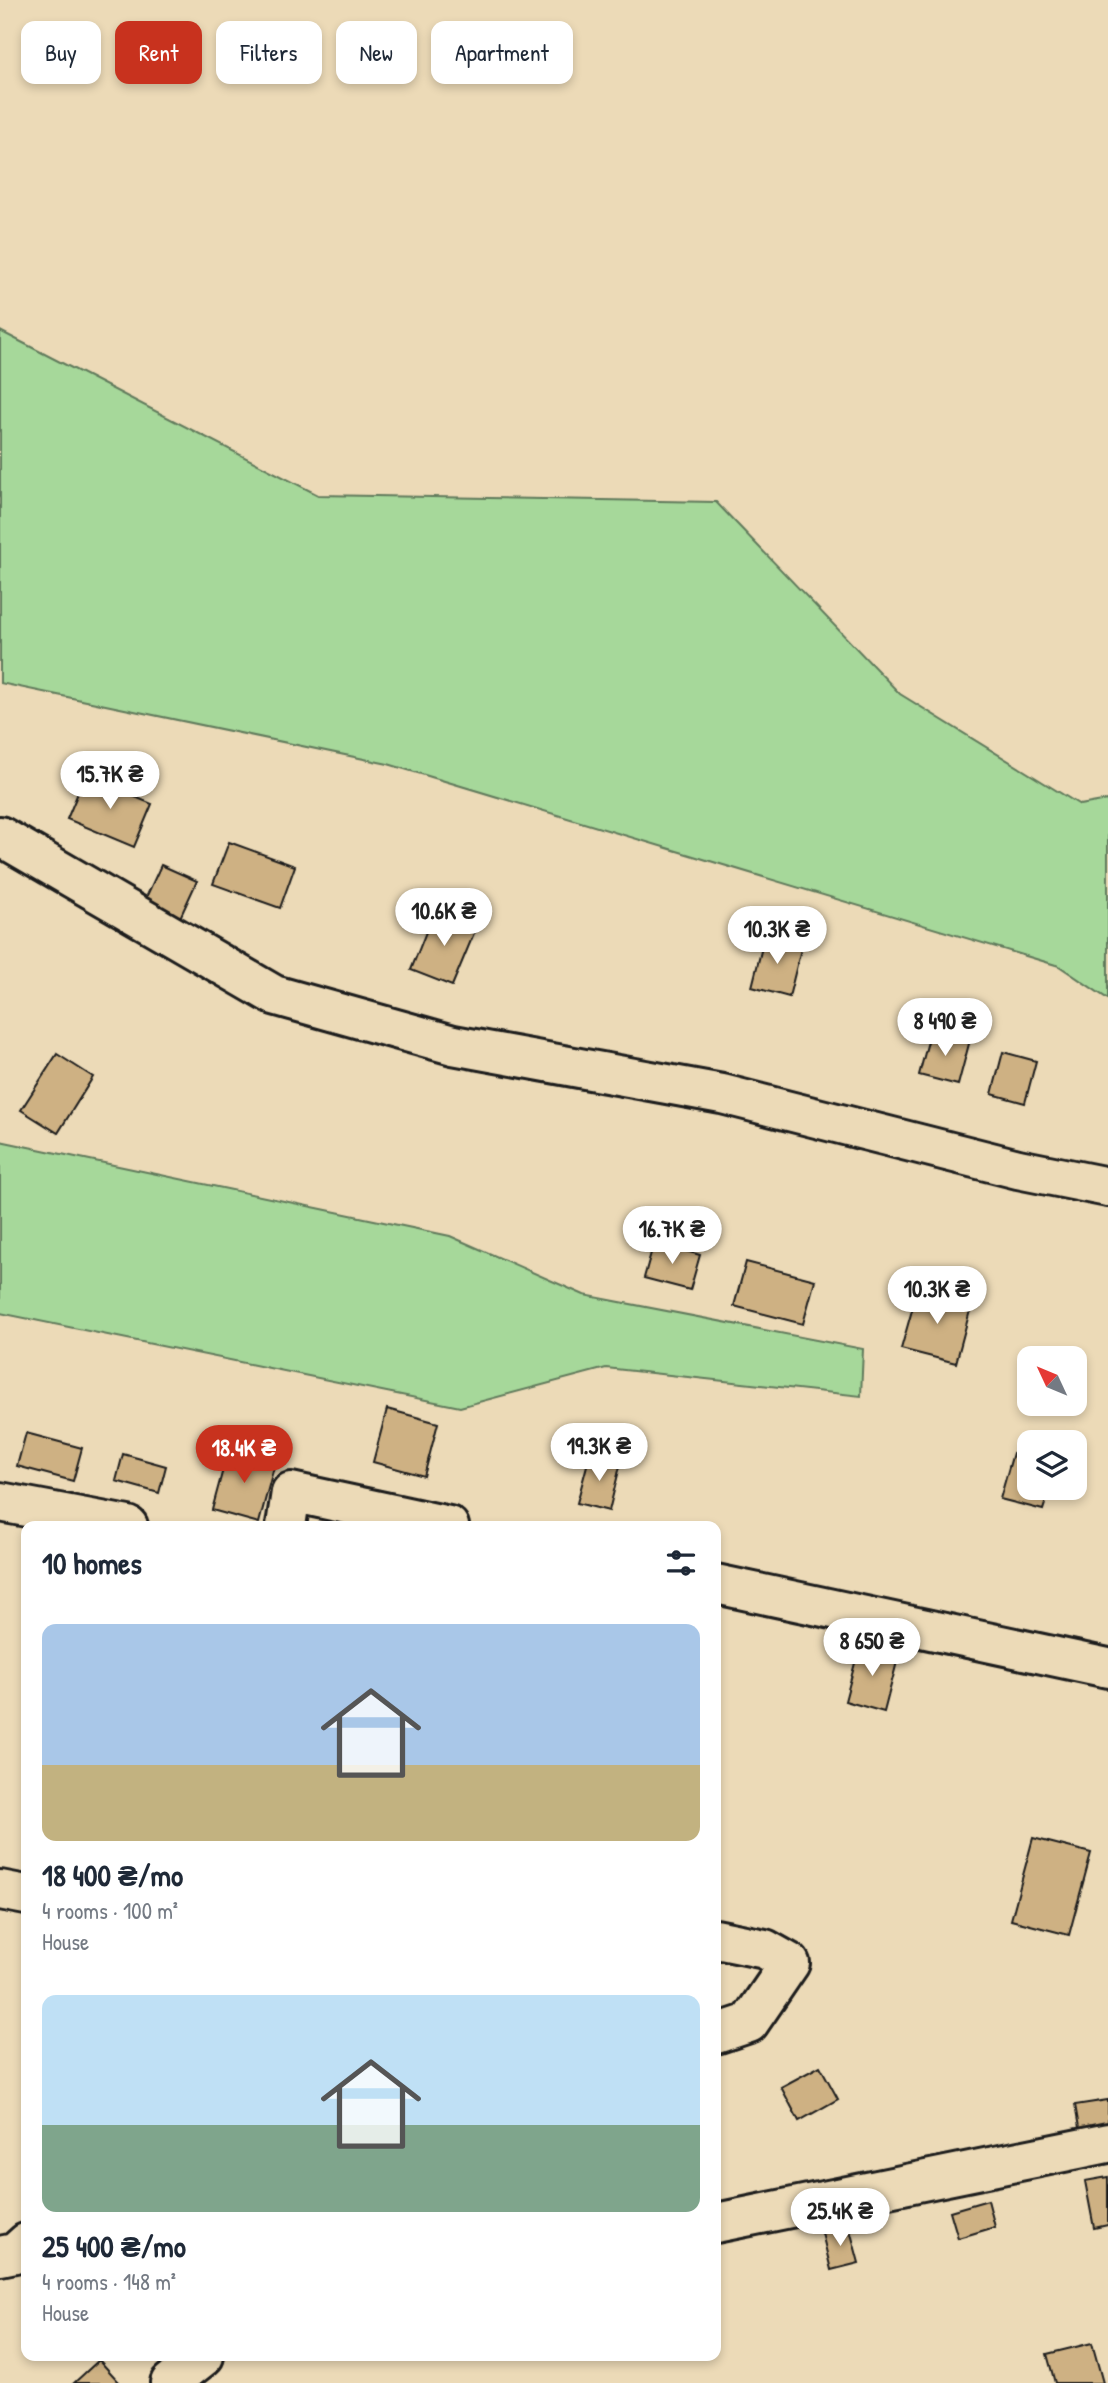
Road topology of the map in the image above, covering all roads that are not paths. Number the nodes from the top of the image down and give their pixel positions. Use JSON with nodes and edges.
{"nodes":[{"id":1,"x":0,"y":836,"type":"edge"},
{"id":2,"x":1108,"y":1187,"type":"edge"},
{"id":3,"x":0,"y":1502,"type":"edge"},
{"id":4,"x":101,"y":1521,"type":"edge"},
{"id":5,"x":287,"y":1521,"type":"edge"},
{"id":6,"x":426,"y":1521,"type":"edge"},
{"id":7,"x":721,"y":1585,"type":"edge"},
{"id":8,"x":1108,"y":1668,"type":"edge"},
{"id":9,"x":0,"y":1890,"type":"edge"},
{"id":10,"x":21,"y":1894,"type":"edge"},
{"id":11,"x":721,"y":1940,"type":"edge"},
{"id":12,"x":721,"y":2032,"type":"edge"},
{"id":13,"x":1108,"y":2143,"type":"edge"},
{"id":14,"x":721,"y":2221,"type":"edge"},
{"id":15,"x":21,"y":2248,"type":"edge"},
{"id":16,"x":0,"y":2256,"type":"edge"},
{"id":17,"x":198,"y":2361,"type":"edge"},
{"id":18,"x":170,"y":2383,"type":"edge"}],
"edges":[{"from":1,"to":2,"type":"street"},
{"from":3,"to":4,"type":"street"},
{"from":5,"to":6,"type":"street"},
{"from":7,"to":8,"type":"street"},
{"from":9,"to":10,"type":"street"},
{"from":11,"to":12,"type":"street"},
{"from":13,"to":14,"type":"street"},
{"from":15,"to":16,"type":"street"},
{"from":17,"to":18,"type":"street"}]}
